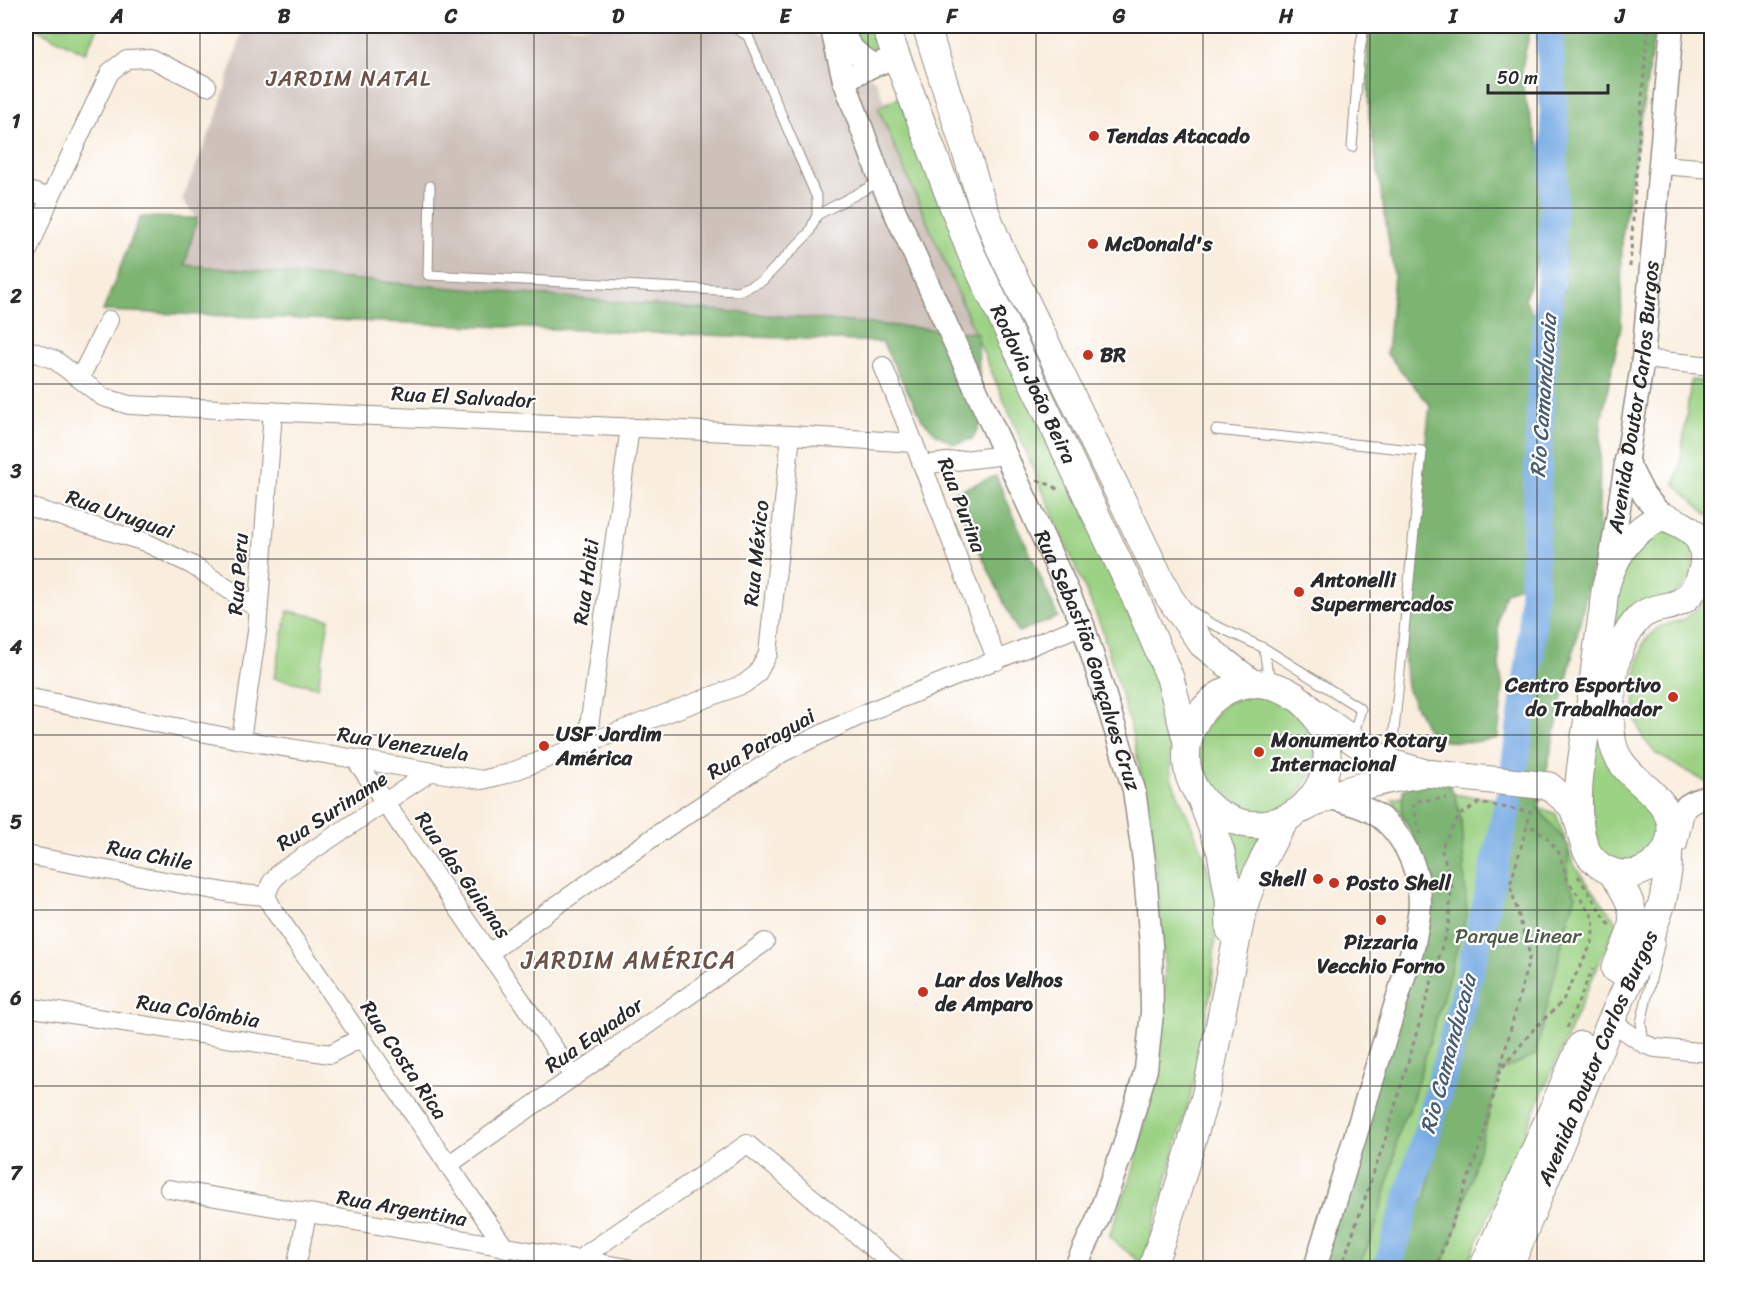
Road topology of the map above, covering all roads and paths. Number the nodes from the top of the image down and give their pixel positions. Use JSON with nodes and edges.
{"nodes":[{"id":1,"x":720,"y":26,"type":"edge"},
{"id":2,"x":831,"y":26,"type":"edge"},
{"id":3,"x":843,"y":26,"type":"edge"},
{"id":4,"x":885,"y":26,"type":"edge"},
{"id":5,"x":1364,"y":26,"type":"edge"},
{"id":6,"x":1648,"y":26,"type":"edge"},
{"id":7,"x":1672,"y":26,"type":"edge"},
{"id":8,"x":927,"y":30,"type":"edge"},
{"id":9,"x":885,"y":61,"type":"junction"},
{"id":10,"x":844,"y":80,"type":"junction"},
{"id":11,"x":207,"y":86,"type":"dead end"},
{"id":12,"x":1352,"y":147,"type":"dead end"},
{"id":13,"x":1660,"y":165,"type":"junction"},
{"id":14,"x":1712,"y":169,"type":"edge"},
{"id":15,"x":882,"y":181,"type":"junction"},
{"id":16,"x":430,"y":186,"type":"dead end"},
{"id":17,"x":26,"y":190,"type":"edge"},
{"id":18,"x":50,"y":198,"type":"junction"},
{"id":19,"x":817,"y":215,"type":"junction"},
{"id":20,"x":26,"y":256,"type":"edge"},
{"id":21,"x":1630,"y":276,"type":"dead end"},
{"id":22,"x":109,"y":320,"type":"dead end"},
{"id":23,"x":26,"y":349,"type":"edge"},
{"id":24,"x":1643,"y":359,"type":"junction"},
{"id":25,"x":882,"y":366,"type":"dead end"},
{"id":26,"x":1712,"y":366,"type":"edge"},
{"id":27,"x":80,"y":378,"type":"junction"},
{"id":28,"x":273,"y":411,"type":"junction"},
{"id":29,"x":630,"y":427,"type":"junction"},
{"id":30,"x":1216,"y":430,"type":"dead end"},
{"id":31,"x":791,"y":435,"type":"junction"},
{"id":32,"x":914,"y":443,"type":"junction"},
{"id":33,"x":1626,"y":460,"type":"junction"},
{"id":34,"x":1010,"y":463,"type":"junction"},
{"id":35,"x":922,"y":465,"type":"junction"},
{"id":36,"x":1062,"y":493,"type":"dead end"},
{"id":37,"x":27,"y":510,"type":"edge"},
{"id":38,"x":1662,"y":516,"type":"junction"},
{"id":39,"x":1607,"y":581,"type":"junction"},
{"id":40,"x":1169,"y":597,"type":"junction"},
{"id":41,"x":258,"y":609,"type":"junction"},
{"id":42,"x":1083,"y":625,"type":"junction"},
{"id":43,"x":1264,"y":648,"type":"junction"},
{"id":44,"x":997,"y":660,"type":"junction"},
{"id":45,"x":757,"y":674,"type":"joint"},
{"id":46,"x":1265,"y":685,"type":"junction"},
{"id":47,"x":26,"y":697,"type":"edge"},
{"id":48,"x":1312,"y":710,"type":"junction"},
{"id":49,"x":241,"y":740,"type":"junction"},
{"id":50,"x":1352,"y":740,"type":"junction"},
{"id":51,"x":587,"y":742,"type":"junction"},
{"id":52,"x":1187,"y":742,"type":"junction"},
{"id":53,"x":355,"y":759,"type":"junction"},
{"id":54,"x":1391,"y":763,"type":"junction"},
{"id":55,"x":1581,"y":767,"type":"junction"},
{"id":56,"x":1626,"y":768,"type":"junction"},
{"id":57,"x":432,"y":771,"type":"junction"},
{"id":58,"x":1432,"y":774,"type":"junction"},
{"id":59,"x":1545,"y":786,"type":"junction"},
{"id":60,"x":1326,"y":796,"type":"junction"},
{"id":61,"x":1201,"y":799,"type":"junction"},
{"id":62,"x":1702,"y":799,"type":"edge"},
{"id":63,"x":385,"y":802,"type":"junction"},
{"id":64,"x":1294,"y":814,"type":"junction"},
{"id":65,"x":1527,"y":824,"type":"junction"},
{"id":66,"x":1582,"y":834,"type":"junction"},
{"id":67,"x":1670,"y":834,"type":"junction"},
{"id":68,"x":26,"y":855,"type":"edge"},
{"id":69,"x":1611,"y":872,"type":"junction"},
{"id":70,"x":1576,"y":873,"type":"dead end"},
{"id":71,"x":266,"y":896,"type":"junction"},
{"id":72,"x":1608,"y":933,"type":"dead end"},
{"id":73,"x":765,"y":942,"type":"dead end"},
{"id":74,"x":489,"y":952,"type":"junction"},
{"id":75,"x":1595,"y":963,"type":"dead end"},
{"id":76,"x":1231,"y":964,"type":"junction"},
{"id":77,"x":26,"y":1008,"type":"edge"},
{"id":78,"x":1611,"y":1021,"type":"junction"},
{"id":79,"x":1564,"y":1035,"type":"dead end"},
{"id":80,"x":361,"y":1038,"type":"junction"},
{"id":81,"x":1644,"y":1044,"type":"junction"},
{"id":82,"x":1712,"y":1053,"type":"edge"},
{"id":83,"x":1501,"y":1070,"type":"junction"},
{"id":84,"x":574,"y":1077,"type":"junction"},
{"id":85,"x":448,"y":1165,"type":"junction"},
{"id":86,"x":169,"y":1189,"type":"dead end"},
{"id":87,"x":306,"y":1214,"type":"junction"},
{"id":88,"x":1505,"y":1219,"type":"junction"},
{"id":89,"x":506,"y":1249,"type":"junction"},
{"id":90,"x":578,"y":1260,"type":"junction"},
{"id":91,"x":296,"y":1269,"type":"edge"},
{"id":92,"x":628,"y":1269,"type":"edge"},
{"id":93,"x":897,"y":1269,"type":"edge"},
{"id":94,"x":1075,"y":1269,"type":"edge"},
{"id":95,"x":1152,"y":1269,"type":"edge"},
{"id":96,"x":1315,"y":1269,"type":"edge"},
{"id":97,"x":1341,"y":1269,"type":"edge"},
{"id":98,"x":1436,"y":1269,"type":"edge"},
{"id":99,"x":1483,"y":1269,"type":"edge"},
{"id":100,"x":1491,"y":1269,"type":"edge"},
{"id":101,"x":1509,"y":1269,"type":"edge"}],
"edges":[{"from":1,"to":19,"type":"lane"},
{"from":2,"to":10,"type":"street","name":"Rua Sebastião Gonçalves Cruz"},
{"from":3,"to":9,"type":"street"},
{"from":4,"to":9,"type":"main road","name":"Rodovia João Beira"},
{"from":5,"to":12,"type":"lane"},
{"from":6,"to":21,"type":"path"},
{"from":7,"to":13,"type":"street","name":"Avenida Doutor Carlos Burgos"},
{"from":8,"to":9,"type":"main road"},
{"from":8,"to":40,"type":"main road","name":"Rodovia João Beira"},
{"from":9,"to":10,"type":"street"},
{"from":9,"to":52,"type":"main road","name":"Rodovia João Beira"},
{"from":10,"to":15,"type":"street","name":"Rua Sebastião Gonçalves Cruz"},
{"from":11,"to":18,"type":"street"},
{"from":13,"to":14,"type":"street"},
{"from":13,"to":24,"type":"street","name":"Avenida Doutor Carlos Burgos"},
{"from":15,"to":19,"type":"lane"},
{"from":15,"to":34,"type":"street","name":"Rua Sebastião Gonçalves Cruz"},
{"from":16,"to":19,"type":"lane"},
{"from":17,"to":18,"type":"street"},
{"from":18,"to":20,"type":"street"},
{"from":22,"to":27,"type":"street"},
{"from":23,"to":27,"type":"street","name":"Rua El Salvador"},
{"from":24,"to":26,"type":"street"},
{"from":24,"to":33,"type":"street","name":"Avenida Doutor Carlos Burgos"},
{"from":25,"to":32,"type":"street","name":"Rua Purina"},
{"from":27,"to":28,"type":"street","name":"Rua El Salvador"},
{"from":28,"to":29,"type":"street","name":"Rua El Salvador"},
{"from":28,"to":41,"type":"street","name":"Rua Peru"},
{"from":29,"to":31,"type":"street","name":"Rua El Salvador"},
{"from":29,"to":51,"type":"street","name":"Rua Haiti"},
{"from":30,"to":54,"type":"lane"},
{"from":31,"to":32,"type":"street","name":"Rua El Salvador"},
{"from":31,"to":45,"type":"street","name":"Rua México"},
{"from":32,"to":35,"type":"street","name":"Rua Purina"},
{"from":33,"to":38,"type":"street"},
{"from":33,"to":39,"type":"street","name":"Avenida Doutor Carlos Burgos"},
{"from":34,"to":35,"type":"street"},
{"from":34,"to":36,"type":"path"},
{"from":34,"to":42,"type":"street","name":"Rua Sebastião Gonçalves Cruz"},
{"from":35,"to":44,"type":"street","name":"Rua Purina"},
{"from":37,"to":41,"type":"street","name":"Rua Uruguai"},
{"from":38,"to":39,"type":"main road"},
{"from":38,"to":56,"type":"main road"},
{"from":39,"to":55,"type":"main road","name":"Avenida Doutor Carlos Burgos"},
{"from":40,"to":43,"type":"lane"},
{"from":40,"to":46,"type":"main road","name":"Rodovia João Beira"},
{"from":41,"to":49,"type":"street","name":"Rua Peru"},
{"from":42,"to":44,"type":"street","name":"Rua Paraguai"},
{"from":42,"to":94,"type":"street","name":"Rua Sebastião Gonçalves Cruz"},
{"from":43,"to":46,"type":"lane"},
{"from":43,"to":50,"type":"lane"},
{"from":44,"to":74,"type":"street","name":"Rua Paraguai"},
{"from":45,"to":51,"type":"street","name":"Rua Venezuela"},
{"from":46,"to":48,"type":"main road"},
{"from":46,"to":52,"type":"main road"},
{"from":47,"to":49,"type":"street","name":"Rua Venezuela"},
{"from":48,"to":50,"type":"main road"},
{"from":48,"to":64,"type":"main road"},
{"from":49,"to":53,"type":"street","name":"Rua Venezuela"},
{"from":50,"to":54,"type":"main road"},
{"from":51,"to":57,"type":"street","name":"Rua Venezuela"},
{"from":52,"to":61,"type":"main road"},
{"from":53,"to":57,"type":"street","name":"Rua Venezuela"},
{"from":53,"to":63,"type":"street","name":"Rua das Guianas"},
{"from":54,"to":58,"type":"main road"},
{"from":55,"to":56,"type":"main road"},
{"from":55,"to":59,"type":"main road"},
{"from":55,"to":66,"type":"main road"},
{"from":56,"to":67,"type":"main road"},
{"from":57,"to":63,"type":"street","name":"Rua Suriname"},
{"from":58,"to":59,"type":"main road"},
{"from":58,"to":60,"type":"main road"},
{"from":59,"to":66,"type":"main road"},
{"from":60,"to":64,"type":"main road"},
{"from":60,"to":96,"type":"street"},
{"from":61,"to":64,"type":"main road"},
{"from":61,"to":76,"type":"main road"},
{"from":62,"to":67,"type":"street"},
{"from":62,"to":81,"type":"lane"},
{"from":63,"to":71,"type":"street","name":"Rua Suriname"},
{"from":63,"to":74,"type":"street","name":"Rua das Guianas"},
{"from":64,"to":76,"type":"main road"},
{"from":65,"to":83,"type":"path"},
{"from":65,"to":83,"type":"path"},
{"from":65,"to":97,"type":"path"},
{"from":66,"to":69,"type":"main road"},
{"from":67,"to":69,"type":"main road"},
{"from":67,"to":78,"type":"main road","name":"Avenida Doutor Carlos Burgos"},
{"from":68,"to":71,"type":"street","name":"Rua Chile"},
{"from":69,"to":88,"type":"main road","name":"Avenida Doutor Carlos Burgos"},
{"from":70,"to":72,"type":"path"},
{"from":71,"to":80,"type":"street","name":"Rua Costa Rica"},
{"from":73,"to":84,"type":"street","name":"Rua Equador"},
{"from":74,"to":84,"type":"street","name":"Rua das Guianas"},
{"from":75,"to":79,"type":"path"},
{"from":76,"to":95,"type":"main road"},
{"from":77,"to":80,"type":"street","name":"Rua Colômbia"},
{"from":78,"to":81,"type":"street"},
{"from":78,"to":101,"type":"main road","name":"Avenida Doutor Carlos Burgos"},
{"from":80,"to":85,"type":"street","name":"Rua Costa Rica"},
{"from":81,"to":82,"type":"street"},
{"from":83,"to":98,"type":"path"},
{"from":84,"to":85,"type":"street","name":"Rua Equador"},
{"from":85,"to":89,"type":"street","name":"Rua Costa Rica"},
{"from":86,"to":87,"type":"street","name":"Rua Argentina"},
{"from":87,"to":89,"type":"street","name":"Rua Argentina"},
{"from":87,"to":91,"type":"street"},
{"from":88,"to":99,"type":"main road","name":"Avenida Doutor Carlos Burgos"},
{"from":88,"to":100,"type":"main road"},
{"from":89,"to":90,"type":"street","name":"Rua Argentina"},
{"from":90,"to":92,"type":"street","name":"Rua Argentina"},
{"from":90,"to":93,"type":"street"}]}
